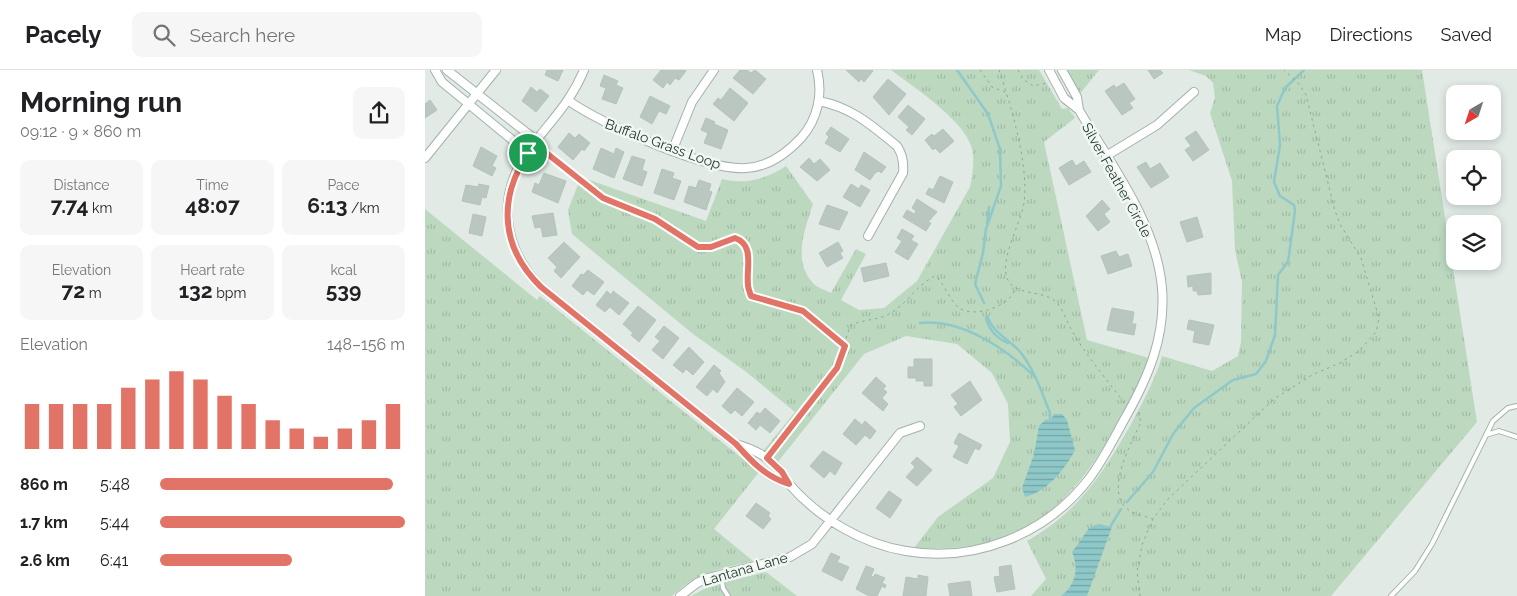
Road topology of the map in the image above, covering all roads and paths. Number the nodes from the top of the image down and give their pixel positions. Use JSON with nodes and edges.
{"nodes":[{"id":1,"x":435,"y":70,"type":"edge"},
{"id":2,"x":447,"y":70,"type":"edge"},
{"id":3,"x":496,"y":70,"type":"edge"},
{"id":4,"x":584,"y":70,"type":"edge"},
{"id":5,"x":714,"y":70,"type":"edge"},
{"id":6,"x":817,"y":70,"type":"edge"},
{"id":7,"x":980,"y":70,"type":"edge"},
{"id":8,"x":999,"y":70,"type":"edge"},
{"id":9,"x":1017,"y":70,"type":"edge"},
{"id":10,"x":1049,"y":70,"type":"edge"},
{"id":11,"x":1062,"y":70,"type":"edge"},
{"id":12,"x":1284,"y":70,"type":"edge"},
{"id":13,"x":1047,"y":83,"type":"dead end"},
{"id":14,"x":1006,"y":92,"type":"junction"},
{"id":15,"x":1194,"y":92,"type":"dead end"},
{"id":16,"x":474,"y":99,"type":"junction"},
{"id":17,"x":569,"y":101,"type":"junction"},
{"id":18,"x":819,"y":101,"type":"junction"},
{"id":19,"x":1079,"y":110,"type":"junction"},
{"id":20,"x":536,"y":142,"type":"junction"},
{"id":21,"x":673,"y":149,"type":"junction"},
{"id":22,"x":528,"y":153,"type":"junction"},
{"id":23,"x":1105,"y":156,"type":"junction"},
{"id":24,"x":425,"y":158,"type":"edge"},
{"id":25,"x":913,"y":165,"type":"dead end"},
{"id":26,"x":904,"y":166,"type":"junction"},
{"id":27,"x":868,"y":236,"type":"dead end"},
{"id":28,"x":1017,"y":289,"type":"junction"},
{"id":29,"x":845,"y":346,"type":"junction"},
{"id":30,"x":1517,"y":406,"type":"edge"},
{"id":31,"x":1129,"y":410,"type":"junction"},
{"id":32,"x":920,"y":426,"type":"dead end"},
{"id":33,"x":1486,"y":435,"type":"junction"},
{"id":34,"x":1517,"y":437,"type":"edge"},
{"id":35,"x":736,"y":444,"type":"junction"},
{"id":36,"x":767,"y":458,"type":"junction"},
{"id":37,"x":789,"y":484,"type":"junction"},
{"id":38,"x":1153,"y":519,"type":"junction"},
{"id":39,"x":831,"y":520,"type":"junction"},
{"id":40,"x":721,"y":574,"type":"junction"},
{"id":41,"x":680,"y":596,"type":"edge"},
{"id":42,"x":728,"y":596,"type":"edge"},
{"id":43,"x":1140,"y":596,"type":"edge"},
{"id":44,"x":1391,"y":596,"type":"edge"}],
"edges":[{"from":1,"to":16,"type":"street"},
{"from":2,"to":16,"type":"street"},
{"from":3,"to":16,"type":"street"},
{"from":4,"to":17,"type":"street","name":"Silver Feather Circle"},
{"from":5,"to":21,"type":"street"},
{"from":6,"to":18,"type":"street","name":"Buffalo Grass Loop"},
{"from":7,"to":14,"type":"path"},
{"from":8,"to":14,"type":"path"},
{"from":9,"to":13,"type":"path"},
{"from":10,"to":19,"type":"street","name":"Silver Feather Circle"},
{"from":11,"to":19,"type":"street"},
{"from":12,"to":38,"type":"path"},
{"from":14,"to":28,"type":"path"},
{"from":15,"to":23,"type":"street"},
{"from":16,"to":20,"type":"street"},
{"from":16,"to":22,"type":"street"},
{"from":16,"to":24,"type":"street"},
{"from":17,"to":20,"type":"street","name":"Silver Feather Circle"},
{"from":17,"to":21,"type":"street","name":"Buffalo Grass Loop"},
{"from":18,"to":21,"type":"street","name":"Buffalo Grass Loop"},
{"from":18,"to":26,"type":"street"},
{"from":19,"to":23,"type":"street","name":"Silver Feather Circle"},
{"from":20,"to":22,"type":"street","name":"Silver Feather Circle"},
{"from":20,"to":29,"type":"path"},
{"from":22,"to":35,"type":"street","name":"Silver Feather Circle"},
{"from":23,"to":31,"type":"street","name":"Silver Feather Circle"},
{"from":25,"to":26,"type":"street"},
{"from":26,"to":27,"type":"street"},
{"from":28,"to":29,"type":"path"},
{"from":28,"to":31,"type":"path"},
{"from":29,"to":36,"type":"path"},
{"from":30,"to":33,"type":"lane"},
{"from":31,"to":38,"type":"path"},
{"from":31,"to":39,"type":"street","name":"Silver Feather Circle"},
{"from":32,"to":39,"type":"street","name":"Lantana Lane"},
{"from":33,"to":34,"type":"lane"},
{"from":33,"to":44,"type":"lane"},
{"from":35,"to":36,"type":"street","name":"Silver Feather Circle"},
{"from":35,"to":37,"type":"street","name":"Silver Feather Circle"},
{"from":36,"to":37,"type":"street","name":"Silver Feather Circle"},
{"from":37,"to":39,"type":"street","name":"Silver Feather Circle"},
{"from":38,"to":43,"type":"path"},
{"from":39,"to":40,"type":"street","name":"Lantana Lane"},
{"from":40,"to":41,"type":"street","name":"Lantana Lane"},
{"from":40,"to":42,"type":"lane"}]}
